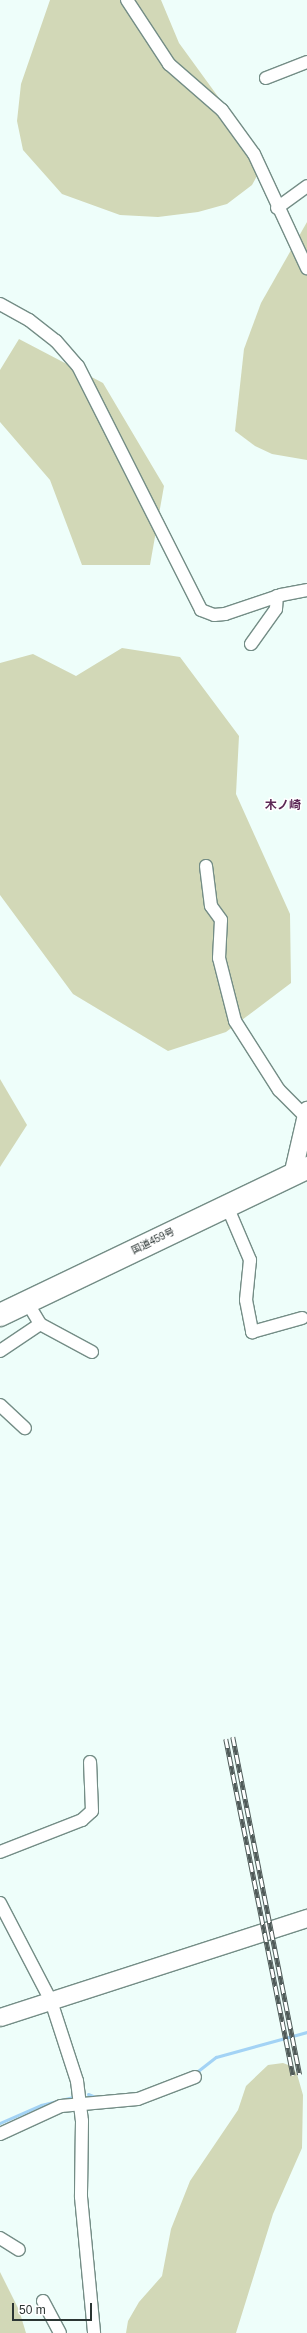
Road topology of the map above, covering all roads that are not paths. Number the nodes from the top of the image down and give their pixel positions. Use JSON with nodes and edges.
{"nodes":[{"id":1,"x":127,"y":0,"type":"edge"},
{"id":2,"x":307,"y":62,"type":"edge"},
{"id":3,"x":266,"y":78,"type":"dead end"},
{"id":4,"x":307,"y":186,"type":"edge"},
{"id":5,"x":278,"y":208,"type":"junction"},
{"id":6,"x":307,"y":268,"type":"edge"},
{"id":7,"x":0,"y":304,"type":"edge"},
{"id":8,"x":307,"y":590,"type":"edge"},
{"id":9,"x":277,"y":596,"type":"junction"},
{"id":10,"x":251,"y":644,"type":"dead end"},
{"id":11,"x":206,"y":866,"type":"dead end"},
{"id":12,"x":306,"y":1113,"type":"edge"},
{"id":13,"x":300,"y":1172,"type":"edge"},
{"id":14,"x":227,"y":1206,"type":"junction"},
{"id":15,"x":27,"y":1302,"type":"junction"},
{"id":16,"x":0,"y":1315,"type":"edge"},
{"id":17,"x":302,"y":1318,"type":"dead end"},
{"id":18,"x":40,"y":1324,"type":"junction"},
{"id":19,"x":0,"y":1351,"type":"edge"},
{"id":20,"x":92,"y":1352,"type":"dead end"},
{"id":21,"x":0,"y":1405,"type":"edge"},
{"id":22,"x":24,"y":1428,"type":"dead end"},
{"id":23,"x":90,"y":1762,"type":"dead end"},
{"id":24,"x":0,"y":1852,"type":"edge"},
{"id":25,"x":0,"y":1903,"type":"edge"},
{"id":26,"x":307,"y":1918,"type":"edge"},
{"id":27,"x":51,"y":2001,"type":"junction"},
{"id":28,"x":0,"y":2017,"type":"edge"},
{"id":29,"x":195,"y":2077,"type":"dead end"},
{"id":30,"x":80,"y":2105,"type":"junction"},
{"id":31,"x":0,"y":2134,"type":"edge"},
{"id":32,"x":0,"y":2238,"type":"edge"},
{"id":33,"x":19,"y":2250,"type":"dead end"},
{"id":34,"x":43,"y":2301,"type":"dead end"},
{"id":35,"x":60,"y":2333,"type":"edge"},
{"id":36,"x":94,"y":2333,"type":"edge"}],
"edges":[{"from":1,"to":5,"type":"street"},
{"from":2,"to":3,"type":"street"},
{"from":4,"to":5,"type":"street"},
{"from":5,"to":6,"type":"street"},
{"from":7,"to":9,"type":"street"},
{"from":8,"to":9,"type":"street"},
{"from":9,"to":10,"type":"street"},
{"from":11,"to":12,"type":"street"},
{"from":12,"to":13,"type":"street"},
{"from":13,"to":14,"type":"highway","name":"国道459号"},
{"from":14,"to":15,"type":"highway","name":"国道459号"},
{"from":14,"to":17,"type":"street"},
{"from":15,"to":16,"type":"highway","name":"国道459号"},
{"from":15,"to":18,"type":"street"},
{"from":18,"to":19,"type":"street"},
{"from":18,"to":20,"type":"street"},
{"from":21,"to":22,"type":"street"},
{"from":23,"to":24,"type":"street"},
{"from":25,"to":27,"type":"street"},
{"from":26,"to":27,"type":"street"},
{"from":27,"to":28,"type":"street"},
{"from":27,"to":30,"type":"street"},
{"from":29,"to":30,"type":"street"},
{"from":30,"to":31,"type":"street"},
{"from":30,"to":36,"type":"street"},
{"from":32,"to":33,"type":"street"},
{"from":34,"to":35,"type":"street"}]}
